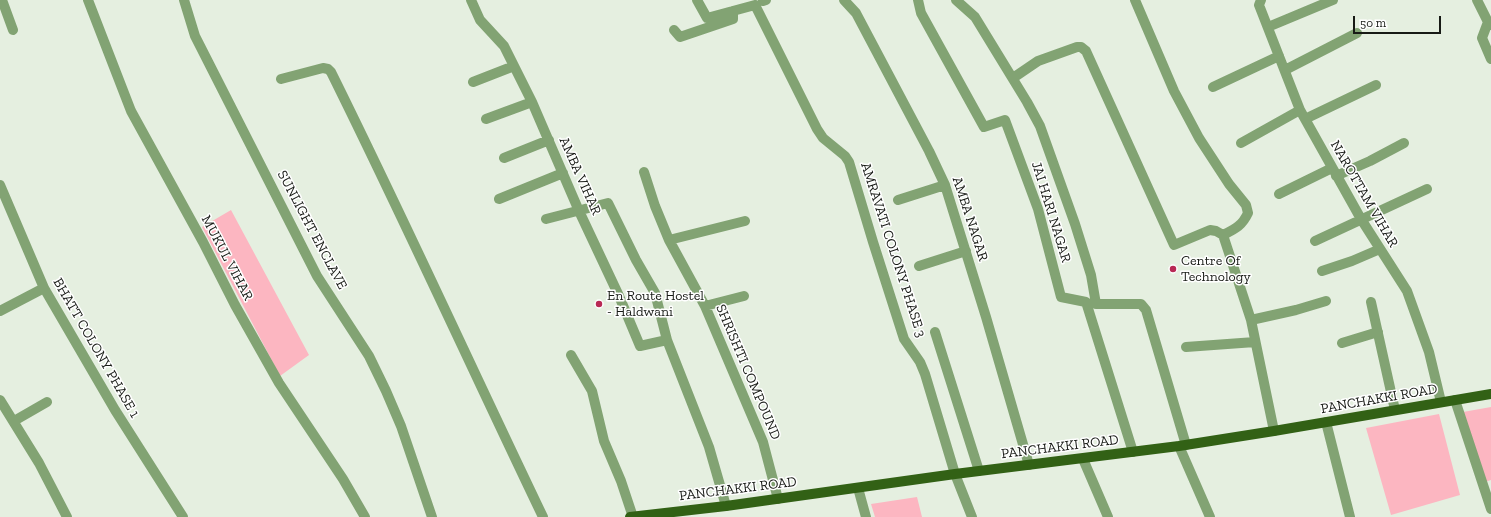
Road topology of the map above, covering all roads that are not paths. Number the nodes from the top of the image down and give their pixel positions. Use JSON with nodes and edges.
{"nodes":[{"id":1,"x":2,"y":0,"type":"edge"},
{"id":2,"x":88,"y":0,"type":"edge"},
{"id":3,"x":184,"y":0,"type":"edge"},
{"id":4,"x":471,"y":0,"type":"edge"},
{"id":5,"x":697,"y":0,"type":"edge"},
{"id":6,"x":844,"y":0,"type":"edge"},
{"id":7,"x":918,"y":0,"type":"edge"},
{"id":8,"x":956,"y":0,"type":"edge"},
{"id":9,"x":1135,"y":0,"type":"edge"},
{"id":10,"x":1261,"y":0,"type":"edge"},
{"id":11,"x":1333,"y":0,"type":"edge"},
{"id":12,"x":1477,"y":0,"type":"edge"},
{"id":13,"x":762,"y":2,"type":"edge"},
{"id":14,"x":734,"y":11,"type":"junction"},
{"id":15,"x":1489,"y":23,"type":"edge"},
{"id":16,"x":1268,"y":27,"type":"junction"},
{"id":17,"x":13,"y":30,"type":"dead end"},
{"id":18,"x":674,"y":30,"type":"dead end"},
{"id":19,"x":1357,"y":33,"type":"dead end"},
{"id":20,"x":1279,"y":56,"type":"junction"},
{"id":21,"x":1491,"y":59,"type":"edge"},
{"id":22,"x":514,"y":66,"type":"junction"},
{"id":23,"x":1285,"y":70,"type":"junction"},
{"id":24,"x":1013,"y":78,"type":"junction"},
{"id":25,"x":281,"y":79,"type":"dead end"},
{"id":26,"x":473,"y":82,"type":"dead end"},
{"id":27,"x":1376,"y":85,"type":"dead end"},
{"id":28,"x":1213,"y":87,"type":"dead end"},
{"id":29,"x":532,"y":102,"type":"junction"},
{"id":30,"x":1300,"y":110,"type":"junction"},
{"id":31,"x":486,"y":119,"type":"dead end"},
{"id":32,"x":1305,"y":119,"type":"junction"},
{"id":33,"x":549,"y":140,"type":"junction"},
{"id":34,"x":1241,"y":143,"type":"dead end"},
{"id":35,"x":1404,"y":143,"type":"dead end"},
{"id":36,"x":504,"y":158,"type":"dead end"},
{"id":37,"x":644,"y":172,"type":"dead end"},
{"id":38,"x":1334,"y":172,"type":"junction"},
{"id":39,"x":563,"y":173,"type":"junction"},
{"id":40,"x":0,"y":185,"type":"edge"},
{"id":41,"x":945,"y":185,"type":"junction"},
{"id":42,"x":1427,"y":189,"type":"dead end"},
{"id":43,"x":1279,"y":194,"type":"dead end"},
{"id":44,"x":498,"y":199,"type":"dead end"},
{"id":45,"x":898,"y":200,"type":"dead end"},
{"id":46,"x":580,"y":211,"type":"junction"},
{"id":47,"x":1361,"y":219,"type":"junction"},
{"id":48,"x":546,"y":220,"type":"dead end"},
{"id":49,"x":744,"y":221,"type":"dead end"},
{"id":50,"x":1223,"y":235,"type":"junction"},
{"id":51,"x":669,"y":240,"type":"junction"},
{"id":52,"x":1315,"y":241,"type":"dead end"},
{"id":53,"x":1380,"y":249,"type":"junction"},
{"id":54,"x":966,"y":251,"type":"junction"},
{"id":55,"x":919,"y":266,"type":"dead end"},
{"id":56,"x":1322,"y":272,"type":"dead end"},
{"id":57,"x":44,"y":288,"type":"junction"},
{"id":58,"x":744,"y":296,"type":"dead end"},
{"id":59,"x":1326,"y":301,"type":"dead end"},
{"id":60,"x":1371,"y":302,"type":"dead end"},
{"id":61,"x":1091,"y":303,"type":"junction"},
{"id":62,"x":705,"y":306,"type":"junction"},
{"id":63,"x":0,"y":311,"type":"edge"},
{"id":64,"x":1251,"y":320,"type":"junction"},
{"id":65,"x":935,"y":332,"type":"dead end"},
{"id":66,"x":1378,"y":332,"type":"junction"},
{"id":67,"x":667,"y":340,"type":"junction"},
{"id":68,"x":1255,"y":342,"type":"junction"},
{"id":69,"x":1342,"y":343,"type":"dead end"},
{"id":70,"x":1186,"y":347,"type":"dead end"},
{"id":71,"x":571,"y":355,"type":"dead end"},
{"id":72,"x":1491,"y":394,"type":"edge"},
{"id":73,"x":0,"y":400,"type":"edge"},
{"id":74,"x":1455,"y":400,"type":"junction"},
{"id":75,"x":47,"y":402,"type":"dead end"},
{"id":76,"x":1441,"y":402,"type":"junction"},
{"id":77,"x":1395,"y":410,"type":"junction"},
{"id":78,"x":14,"y":421,"type":"junction"},
{"id":79,"x":1326,"y":422,"type":"junction"},
{"id":80,"x":1274,"y":431,"type":"junction"},
{"id":81,"x":1182,"y":446,"type":"junction"},
{"id":82,"x":1133,"y":452,"type":"junction"},
{"id":83,"x":1083,"y":459,"type":"junction"},
{"id":84,"x":1029,"y":465,"type":"junction"},
{"id":85,"x":978,"y":471,"type":"junction"},
{"id":86,"x":955,"y":474,"type":"junction"},
{"id":87,"x":858,"y":488,"type":"junction"},
{"id":88,"x":778,"y":499,"type":"junction"},
{"id":89,"x":726,"y":506,"type":"junction"},
{"id":90,"x":1491,"y":509,"type":"edge"},
{"id":91,"x":673,"y":514,"type":"edge"},
{"id":92,"x":67,"y":517,"type":"edge"},
{"id":93,"x":183,"y":517,"type":"edge"},
{"id":94,"x":365,"y":517,"type":"edge"},
{"id":95,"x":432,"y":517,"type":"edge"},
{"id":96,"x":543,"y":517,"type":"edge"},
{"id":97,"x":630,"y":517,"type":"edge"},
{"id":98,"x":633,"y":517,"type":"edge"},
{"id":99,"x":866,"y":517,"type":"edge"},
{"id":100,"x":972,"y":517,"type":"edge"},
{"id":101,"x":1108,"y":517,"type":"edge"},
{"id":102,"x":1210,"y":517,"type":"edge"},
{"id":103,"x":1350,"y":517,"type":"edge"}],
"edges":[{"from":1,"to":17,"type":"street"},
{"from":2,"to":94,"type":"street","name":"MUKUL VIHAR"},
{"from":3,"to":95,"type":"street","name":"SUNLIGHT ENCLAVE"},
{"from":4,"to":22,"type":"street","name":"AMBA VIHAR"},
{"from":5,"to":14,"type":"street","name":"AMRAVATI COLONY PHASE 3"},
{"from":6,"to":41,"type":"street","name":"AMBA NAGAR"},
{"from":7,"to":61,"type":"street","name":"JAI HARI NAGAR"},
{"from":8,"to":24,"type":"street"},
{"from":9,"to":50,"type":"street"},
{"from":10,"to":16,"type":"street","name":"NAROTTAM VIHAR"},
{"from":11,"to":16,"type":"street"},
{"from":12,"to":15,"type":"street"},
{"from":13,"to":14,"type":"street","name":"AMRAVATI COLONY PHASE 3"},
{"from":13,"to":86,"type":"street","name":"AMRAVATI COLONY PHASE 3"},
{"from":14,"to":18,"type":"street"},
{"from":15,"to":21,"type":"street"},
{"from":16,"to":20,"type":"street","name":"NAROTTAM VIHAR"},
{"from":19,"to":23,"type":"street"},
{"from":20,"to":23,"type":"street","name":"NAROTTAM VIHAR"},
{"from":20,"to":28,"type":"street"},
{"from":22,"to":26,"type":"street"},
{"from":22,"to":29,"type":"street","name":"AMBA VIHAR"},
{"from":23,"to":30,"type":"street","name":"NAROTTAM VIHAR"},
{"from":24,"to":50,"type":"street"},
{"from":24,"to":61,"type":"street"},
{"from":25,"to":96,"type":"street"},
{"from":27,"to":32,"type":"street"},
{"from":29,"to":31,"type":"street"},
{"from":29,"to":33,"type":"street","name":"AMBA VIHAR"},
{"from":30,"to":32,"type":"street","name":"NAROTTAM VIHAR"},
{"from":30,"to":34,"type":"street"},
{"from":32,"to":38,"type":"street","name":"NAROTTAM VIHAR"},
{"from":33,"to":36,"type":"street"},
{"from":33,"to":39,"type":"street","name":"AMBA VIHAR"},
{"from":35,"to":38,"type":"street"},
{"from":37,"to":51,"type":"street","name":"SHRISHTI COMPOUND"},
{"from":38,"to":43,"type":"street"},
{"from":38,"to":47,"type":"street","name":"NAROTTAM VIHAR"},
{"from":39,"to":44,"type":"street"},
{"from":39,"to":46,"type":"street","name":"AMBA VIHAR"},
{"from":40,"to":57,"type":"street","name":"BHATT COLONY PHASE 1"},
{"from":41,"to":45,"type":"street"},
{"from":41,"to":54,"type":"street","name":"AMBA NAGAR"},
{"from":42,"to":47,"type":"street"},
{"from":46,"to":48,"type":"street"},
{"from":46,"to":67,"type":"street","name":"AMBA VIHAR"},
{"from":46,"to":67,"type":"street"},
{"from":47,"to":52,"type":"street"},
{"from":47,"to":53,"type":"street","name":"NAROTTAM VIHAR"},
{"from":49,"to":51,"type":"street"},
{"from":50,"to":64,"type":"street"},
{"from":51,"to":62,"type":"street","name":"SHRISHTI COMPOUND"},
{"from":53,"to":56,"type":"street"},
{"from":53,"to":76,"type":"street","name":"NAROTTAM VIHAR"},
{"from":54,"to":55,"type":"street"},
{"from":54,"to":84,"type":"street","name":"AMBA NAGAR"},
{"from":57,"to":63,"type":"street"},
{"from":57,"to":93,"type":"street","name":"BHATT COLONY PHASE 1"},
{"from":58,"to":62,"type":"street"},
{"from":59,"to":64,"type":"street"},
{"from":60,"to":66,"type":"street"},
{"from":61,"to":81,"type":"street"},
{"from":61,"to":82,"type":"street"},
{"from":62,"to":88,"type":"street","name":"SHRISHTI COMPOUND"},
{"from":64,"to":68,"type":"street"},
{"from":65,"to":85,"type":"street"},
{"from":66,"to":69,"type":"street"},
{"from":66,"to":77,"type":"street"},
{"from":67,"to":89,"type":"street"},
{"from":68,"to":70,"type":"street"},
{"from":68,"to":80,"type":"street"},
{"from":71,"to":98,"type":"street"},
{"from":72,"to":74,"type":"main road","name":"PANCHAKKI ROAD"},
{"from":73,"to":78,"type":"street"},
{"from":74,"to":76,"type":"main road","name":"PANCHAKKI ROAD"},
{"from":74,"to":90,"type":"street"},
{"from":75,"to":78,"type":"street"},
{"from":76,"to":77,"type":"main road","name":"PANCHAKKI ROAD"},
{"from":77,"to":79,"type":"main road","name":"PANCHAKKI ROAD"},
{"from":78,"to":92,"type":"street"},
{"from":79,"to":80,"type":"main road","name":"PANCHAKKI ROAD"},
{"from":79,"to":103,"type":"street"},
{"from":80,"to":81,"type":"main road","name":"PANCHAKKI ROAD"},
{"from":81,"to":82,"type":"main road","name":"PANCHAKKI ROAD"},
{"from":81,"to":102,"type":"street"},
{"from":82,"to":83,"type":"main road","name":"PANCHAKKI ROAD"},
{"from":83,"to":84,"type":"main road","name":"PANCHAKKI ROAD"},
{"from":83,"to":101,"type":"street"},
{"from":84,"to":85,"type":"main road","name":"PANCHAKKI ROAD"},
{"from":85,"to":86,"type":"main road","name":"PANCHAKKI ROAD"},
{"from":86,"to":87,"type":"main road","name":"PANCHAKKI ROAD"},
{"from":86,"to":100,"type":"street","name":"AMRAVATI COLONY PHASE 3"},
{"from":87,"to":88,"type":"main road","name":"PANCHAKKI ROAD"},
{"from":87,"to":99,"type":"street"},
{"from":88,"to":89,"type":"main road","name":"PANCHAKKI ROAD"},
{"from":89,"to":91,"type":"main road","name":"PANCHAKKI ROAD"},
{"from":91,"to":98,"type":"main road","name":"PANCHAKKI ROAD"},
{"from":97,"to":98,"type":"main road","name":"PANCHAKKI ROAD"}]}
